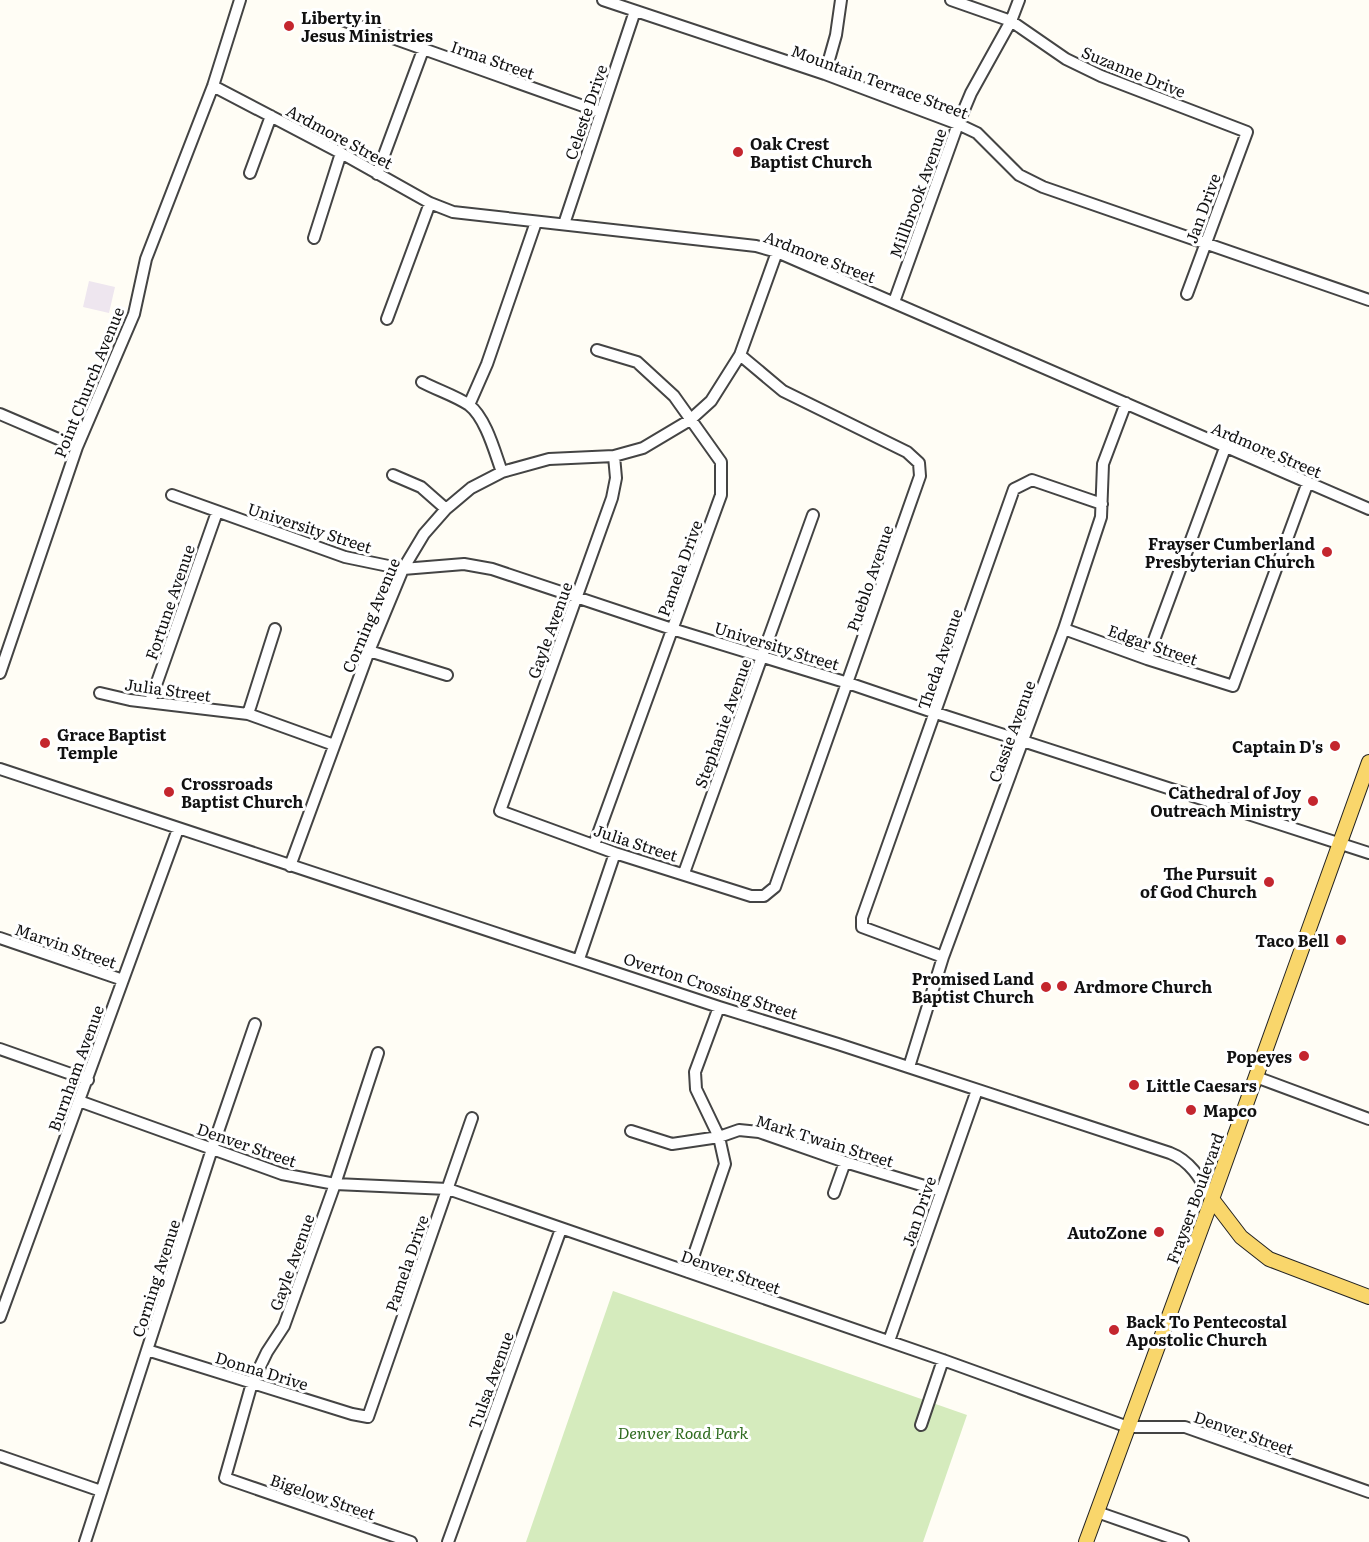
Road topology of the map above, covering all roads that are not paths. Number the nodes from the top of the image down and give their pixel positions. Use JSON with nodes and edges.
{"nodes":[{"id":1,"x":240,"y":0,"type":"edge"},
{"id":2,"x":603,"y":0,"type":"edge"},
{"id":3,"x":841,"y":0,"type":"edge"},
{"id":4,"x":951,"y":0,"type":"edge"},
{"id":5,"x":1019,"y":0,"type":"edge"},
{"id":6,"x":635,"y":11,"type":"junction"},
{"id":7,"x":342,"y":20,"type":"dead end"},
{"id":8,"x":1011,"y":21,"type":"junction"},
{"id":9,"x":423,"y":50,"type":"junction"},
{"id":10,"x":825,"y":74,"type":"junction"},
{"id":11,"x":213,"y":86,"type":"junction"},
{"id":12,"x":600,"y":112,"type":"junction"},
{"id":13,"x":271,"y":116,"type":"junction"},
{"id":14,"x":958,"y":124,"type":"junction"},
{"id":15,"x":1247,"y":132,"type":"joint"},
{"id":16,"x":341,"y":153,"type":"junction"},
{"id":17,"x":250,"y":173,"type":"dead end"},
{"id":18,"x":377,"y":174,"type":"junction"},
{"id":19,"x":430,"y":202,"type":"junction"},
{"id":20,"x":536,"y":222,"type":"junction"},
{"id":21,"x":564,"y":224,"type":"junction"},
{"id":22,"x":314,"y":238,"type":"dead end"},
{"id":23,"x":1205,"y":244,"type":"junction"},
{"id":24,"x":777,"y":252,"type":"junction"},
{"id":25,"x":1186,"y":294,"type":"dead end"},
{"id":26,"x":1369,"y":300,"type":"edge"},
{"id":27,"x":894,"y":302,"type":"junction"},
{"id":28,"x":387,"y":319,"type":"dead end"},
{"id":29,"x":597,"y":350,"type":"dead end"},
{"id":30,"x":740,"y":354,"type":"junction"},
{"id":31,"x":422,"y":382,"type":"dead end"},
{"id":32,"x":1126,"y":403,"type":"junction"},
{"id":33,"x":469,"y":405,"type":"junction"},
{"id":34,"x":0,"y":415,"type":"edge"},
{"id":35,"x":690,"y":420,"type":"junction"},
{"id":36,"x":77,"y":447,"type":"junction"},
{"id":37,"x":1225,"y":448,"type":"junction"},
{"id":38,"x":614,"y":456,"type":"junction"},
{"id":39,"x":502,"y":472,"type":"junction"},
{"id":40,"x":393,"y":475,"type":"dead end"},
{"id":41,"x":1308,"y":482,"type":"junction"},
{"id":42,"x":172,"y":495,"type":"dead end"},
{"id":43,"x":1102,"y":504,"type":"junction"},
{"id":44,"x":446,"y":509,"type":"junction"},
{"id":45,"x":1369,"y":509,"type":"edge"},
{"id":46,"x":217,"y":512,"type":"junction"},
{"id":47,"x":813,"y":515,"type":"dead end"},
{"id":48,"x":403,"y":569,"type":"junction"},
{"id":49,"x":576,"y":597,"type":"junction"},
{"id":50,"x":275,"y":629,"type":"dead end"},
{"id":51,"x":672,"y":629,"type":"junction"},
{"id":52,"x":1064,"y":629,"type":"junction"},
{"id":53,"x":369,"y":651,"type":"junction"},
{"id":54,"x":762,"y":656,"type":"junction"},
{"id":55,"x":1147,"y":659,"type":"junction"},
{"id":56,"x":0,"y":673,"type":"edge"},
{"id":57,"x":447,"y":675,"type":"dead end"},
{"id":58,"x":848,"y":682,"type":"junction"},
{"id":59,"x":100,"y":693,"type":"dead end"},
{"id":60,"x":150,"y":702,"type":"junction"},
{"id":61,"x":936,"y":713,"type":"junction"},
{"id":62,"x":248,"y":714,"type":"junction"},
{"id":63,"x":1023,"y":740,"type":"junction"},
{"id":64,"x":334,"y":745,"type":"junction"},
{"id":65,"x":1369,"y":762,"type":"edge"},
{"id":66,"x":0,"y":769,"type":"edge"},
{"id":67,"x":500,"y":811,"type":"joint"},
{"id":68,"x":178,"y":829,"type":"junction"},
{"id":69,"x":1341,"y":843,"type":"junction"},
{"id":70,"x":594,"y":845,"type":"junction"},
{"id":71,"x":615,"y":853,"type":"junction"},
{"id":72,"x":1369,"y":853,"type":"edge"},
{"id":73,"x":290,"y":866,"type":"junction"},
{"id":74,"x":684,"y":873,"type":"junction"},
{"id":75,"x":764,"y":896,"type":"joint"},
{"id":76,"x":0,"y":938,"type":"edge"},
{"id":77,"x":943,"y":957,"type":"junction"},
{"id":78,"x":579,"y":959,"type":"junction"},
{"id":79,"x":123,"y":980,"type":"junction"},
{"id":80,"x":719,"y":1007,"type":"junction"},
{"id":81,"x":255,"y":1024,"type":"dead end"},
{"id":82,"x":0,"y":1049,"type":"edge"},
{"id":83,"x":378,"y":1053,"type":"dead end"},
{"id":84,"x":909,"y":1067,"type":"junction"},
{"id":85,"x":1256,"y":1077,"type":"junction"},
{"id":86,"x":88,"y":1080,"type":"junction"},
{"id":87,"x":977,"y":1090,"type":"junction"},
{"id":88,"x":79,"y":1101,"type":"junction"},
{"id":89,"x":472,"y":1118,"type":"dead end"},
{"id":90,"x":1369,"y":1119,"type":"edge"},
{"id":91,"x":631,"y":1131,"type":"dead end"},
{"id":92,"x":719,"y":1137,"type":"junction"},
{"id":93,"x":212,"y":1149,"type":"junction"},
{"id":94,"x":844,"y":1162,"type":"junction"},
{"id":95,"x":335,"y":1184,"type":"junction"},
{"id":96,"x":448,"y":1189,"type":"junction"},
{"id":97,"x":941,"y":1191,"type":"junction"},
{"id":98,"x":834,"y":1193,"type":"dead end"},
{"id":99,"x":1212,"y":1199,"type":"junction"},
{"id":100,"x":561,"y":1229,"type":"junction"},
{"id":101,"x":688,"y":1272,"type":"junction"},
{"id":102,"x":5,"y":1286,"type":"edge"},
{"id":103,"x":1369,"y":1297,"type":"edge"},
{"id":104,"x":0,"y":1317,"type":"edge"},
{"id":105,"x":889,"y":1341,"type":"junction"},
{"id":106,"x":147,"y":1350,"type":"junction"},
{"id":107,"x":943,"y":1360,"type":"junction"},
{"id":108,"x":252,"y":1383,"type":"junction"},
{"id":109,"x":368,"y":1417,"type":"joint"},
{"id":110,"x":921,"y":1425,"type":"dead end"},
{"id":111,"x":1128,"y":1426,"type":"junction"},
{"id":112,"x":0,"y":1456,"type":"edge"},
{"id":113,"x":225,"y":1478,"type":"joint"},
{"id":114,"x":101,"y":1491,"type":"junction"},
{"id":115,"x":1369,"y":1492,"type":"edge"},
{"id":116,"x":1097,"y":1512,"type":"junction"},
{"id":117,"x":85,"y":1542,"type":"edge"},
{"id":118,"x":411,"y":1542,"type":"edge"},
{"id":119,"x":448,"y":1542,"type":"edge"},
{"id":120,"x":1086,"y":1542,"type":"edge"},
{"id":121,"x":1183,"y":1542,"type":"edge"}],
"edges":[{"from":1,"to":11,"type":"street","name":"Point Church Avenue"},
{"from":2,"to":6,"type":"street","name":"Mountain Terrace Street"},
{"from":3,"to":10,"type":"street"},
{"from":4,"to":8,"type":"street","name":"Suzanne Drive"},
{"from":5,"to":8,"type":"street","name":"Millbrook Avenue"},
{"from":6,"to":10,"type":"street","name":"Mountain Terrace Street"},
{"from":6,"to":12,"type":"street","name":"Celeste Drive"},
{"from":7,"to":9,"type":"street","name":"Irma Street"},
{"from":8,"to":14,"type":"street","name":"Millbrook Avenue"},
{"from":8,"to":15,"type":"street","name":"Suzanne Drive"},
{"from":9,"to":12,"type":"street","name":"Irma Street"},
{"from":9,"to":18,"type":"street"},
{"from":10,"to":14,"type":"street","name":"Mountain Terrace Street"},
{"from":11,"to":13,"type":"street","name":"Ardmore Street"},
{"from":11,"to":36,"type":"street","name":"Point Church Avenue"},
{"from":12,"to":21,"type":"street","name":"Celeste Drive"},
{"from":13,"to":16,"type":"street","name":"Ardmore Street"},
{"from":13,"to":17,"type":"street"},
{"from":14,"to":23,"type":"street","name":"Mountain Terrace Street"},
{"from":14,"to":27,"type":"street","name":"Millbrook Avenue"},
{"from":15,"to":23,"type":"street","name":"Jan Drive"},
{"from":16,"to":18,"type":"street","name":"Ardmore Street"},
{"from":16,"to":22,"type":"street"},
{"from":18,"to":19,"type":"street","name":"Ardmore Street"},
{"from":19,"to":20,"type":"street","name":"Ardmore Street"},
{"from":19,"to":28,"type":"street"},
{"from":20,"to":21,"type":"street","name":"Ardmore Street"},
{"from":20,"to":33,"type":"street"},
{"from":21,"to":24,"type":"street","name":"Ardmore Street"},
{"from":23,"to":25,"type":"street","name":"Jan Drive"},
{"from":23,"to":26,"type":"street","name":"Mountain Terrace Street"},
{"from":24,"to":27,"type":"street","name":"Ardmore Street"},
{"from":24,"to":30,"type":"street","name":"Corning Avenue"},
{"from":27,"to":32,"type":"street","name":"Ardmore Street"},
{"from":29,"to":35,"type":"street","name":"Pamela Drive"},
{"from":30,"to":35,"type":"street","name":"Corning Avenue"},
{"from":30,"to":58,"type":"street","name":"Pueblo Avenue"},
{"from":31,"to":33,"type":"street"},
{"from":32,"to":37,"type":"street","name":"Ardmore Street"},
{"from":32,"to":43,"type":"street","name":"Cassie Avenue"},
{"from":33,"to":39,"type":"street"},
{"from":34,"to":36,"type":"street"},
{"from":35,"to":38,"type":"street","name":"Corning Avenue"},
{"from":35,"to":51,"type":"street","name":"Pamela Drive"},
{"from":36,"to":56,"type":"street","name":"Point Church Avenue"},
{"from":37,"to":41,"type":"street","name":"Ardmore Street"},
{"from":37,"to":55,"type":"street"},
{"from":38,"to":39,"type":"street","name":"Corning Avenue"},
{"from":38,"to":49,"type":"street","name":"Gayle Avenue"},
{"from":39,"to":44,"type":"street","name":"Corning Avenue"},
{"from":40,"to":44,"type":"street"},
{"from":41,"to":45,"type":"street","name":"Ardmore Street"},
{"from":41,"to":55,"type":"street","name":"Edgar Street"},
{"from":42,"to":46,"type":"street","name":"University Street"},
{"from":43,"to":52,"type":"street","name":"Cassie Avenue"},
{"from":43,"to":61,"type":"street","name":"Theda Avenue"},
{"from":44,"to":48,"type":"street","name":"Corning Avenue"},
{"from":46,"to":48,"type":"street","name":"University Street"},
{"from":46,"to":60,"type":"street","name":"Fortune Avenue"},
{"from":47,"to":54,"type":"street","name":"Stephanie Avenue"},
{"from":48,"to":49,"type":"street","name":"University Street"},
{"from":48,"to":53,"type":"street","name":"Corning Avenue"},
{"from":49,"to":51,"type":"street","name":"University Street"},
{"from":49,"to":67,"type":"street","name":"Gayle Avenue"},
{"from":50,"to":62,"type":"street"},
{"from":51,"to":54,"type":"street","name":"University Street"},
{"from":51,"to":70,"type":"street","name":"Pamela Drive"},
{"from":52,"to":55,"type":"street","name":"Edgar Street"},
{"from":52,"to":63,"type":"street","name":"Cassie Avenue"},
{"from":53,"to":57,"type":"street"},
{"from":53,"to":64,"type":"street","name":"Corning Avenue"},
{"from":54,"to":58,"type":"street","name":"University Street"},
{"from":54,"to":74,"type":"street","name":"Stephanie Avenue"},
{"from":58,"to":61,"type":"street","name":"University Street"},
{"from":58,"to":75,"type":"street","name":"Pueblo Avenue"},
{"from":59,"to":60,"type":"street","name":"Julia Street"},
{"from":60,"to":62,"type":"street","name":"Julia Street"},
{"from":61,"to":63,"type":"street","name":"University Street"},
{"from":61,"to":77,"type":"street","name":"Theda Avenue"},
{"from":62,"to":64,"type":"street","name":"Julia Street"},
{"from":63,"to":69,"type":"street","name":"University Street"},
{"from":63,"to":77,"type":"street","name":"Cassie Avenue"},
{"from":64,"to":73,"type":"street","name":"Corning Avenue"},
{"from":65,"to":69,"type":"main road","name":"Frayser Boulevard"},
{"from":66,"to":68,"type":"street","name":"Overton Crossing Street"},
{"from":67,"to":70,"type":"street","name":"Julia Street"},
{"from":68,"to":73,"type":"street","name":"Overton Crossing Street"},
{"from":68,"to":79,"type":"street","name":"Burnham Avenue"},
{"from":69,"to":72,"type":"street","name":"University Street"},
{"from":69,"to":85,"type":"main road","name":"Frayser Boulevard"},
{"from":70,"to":71,"type":"street","name":"Julia Street"},
{"from":71,"to":74,"type":"street","name":"Julia Street"},
{"from":71,"to":78,"type":"street"},
{"from":73,"to":78,"type":"street","name":"Overton Crossing Street"},
{"from":74,"to":75,"type":"street","name":"Julia Street"},
{"from":76,"to":79,"type":"street","name":"Marvin Street"},
{"from":77,"to":84,"type":"street","name":"Cassie Avenue"},
{"from":78,"to":80,"type":"street","name":"Overton Crossing Street"},
{"from":79,"to":86,"type":"street","name":"Burnham Avenue"},
{"from":80,"to":84,"type":"street","name":"Overton Crossing Street"},
{"from":80,"to":92,"type":"street"},
{"from":81,"to":93,"type":"street","name":"Corning Avenue"},
{"from":82,"to":86,"type":"street"},
{"from":83,"to":95,"type":"street","name":"Gayle Avenue"},
{"from":84,"to":87,"type":"street","name":"Overton Crossing Street"},
{"from":85,"to":90,"type":"street"},
{"from":85,"to":99,"type":"main road","name":"Frayser Boulevard"},
{"from":86,"to":88,"type":"street","name":"Burnham Avenue"},
{"from":87,"to":97,"type":"street","name":"Jan Drive"},
{"from":87,"to":99,"type":"street","name":"Overton Crossing Street"},
{"from":88,"to":93,"type":"street","name":"Denver Street"},
{"from":88,"to":102,"type":"street","name":"Burnham Avenue"},
{"from":89,"to":96,"type":"street","name":"Pamela Drive"},
{"from":91,"to":92,"type":"street","name":"Mark Twain Street"},
{"from":92,"to":94,"type":"street","name":"Mark Twain Street"},
{"from":92,"to":101,"type":"street"},
{"from":93,"to":95,"type":"street","name":"Denver Street"},
{"from":93,"to":106,"type":"street","name":"Corning Avenue"},
{"from":94,"to":97,"type":"street","name":"Mark Twain Street"},
{"from":94,"to":98,"type":"street"},
{"from":95,"to":96,"type":"street","name":"Denver Street"},
{"from":95,"to":108,"type":"street","name":"Gayle Avenue"},
{"from":96,"to":100,"type":"street","name":"Denver Street"},
{"from":96,"to":109,"type":"street","name":"Pamela Drive"},
{"from":97,"to":105,"type":"street","name":"Jan Drive"},
{"from":99,"to":103,"type":"main road","name":"Overton Crossing Street"},
{"from":99,"to":111,"type":"main road","name":"Frayser Boulevard"},
{"from":100,"to":101,"type":"street","name":"Denver Street"},
{"from":100,"to":119,"type":"street","name":"Tulsa Avenue"},
{"from":101,"to":105,"type":"street","name":"Denver Street"},
{"from":102,"to":104,"type":"street","name":"Burnham Avenue"},
{"from":105,"to":107,"type":"street","name":"Denver Street"},
{"from":106,"to":108,"type":"street","name":"Donna Drive"},
{"from":106,"to":114,"type":"street","name":"Corning Avenue"},
{"from":107,"to":110,"type":"street"},
{"from":107,"to":111,"type":"street","name":"Denver Street"},
{"from":108,"to":109,"type":"street","name":"Donna Drive"},
{"from":108,"to":113,"type":"street","name":"Gayle Avenue"},
{"from":111,"to":115,"type":"street","name":"Denver Street"},
{"from":111,"to":116,"type":"main road","name":"Frayser Boulevard"},
{"from":112,"to":114,"type":"street"},
{"from":113,"to":118,"type":"street","name":"Bigelow Street"},
{"from":114,"to":117,"type":"street","name":"Corning Avenue"},
{"from":116,"to":120,"type":"main road","name":"Frayser Boulevard"},
{"from":116,"to":121,"type":"street"}]}
